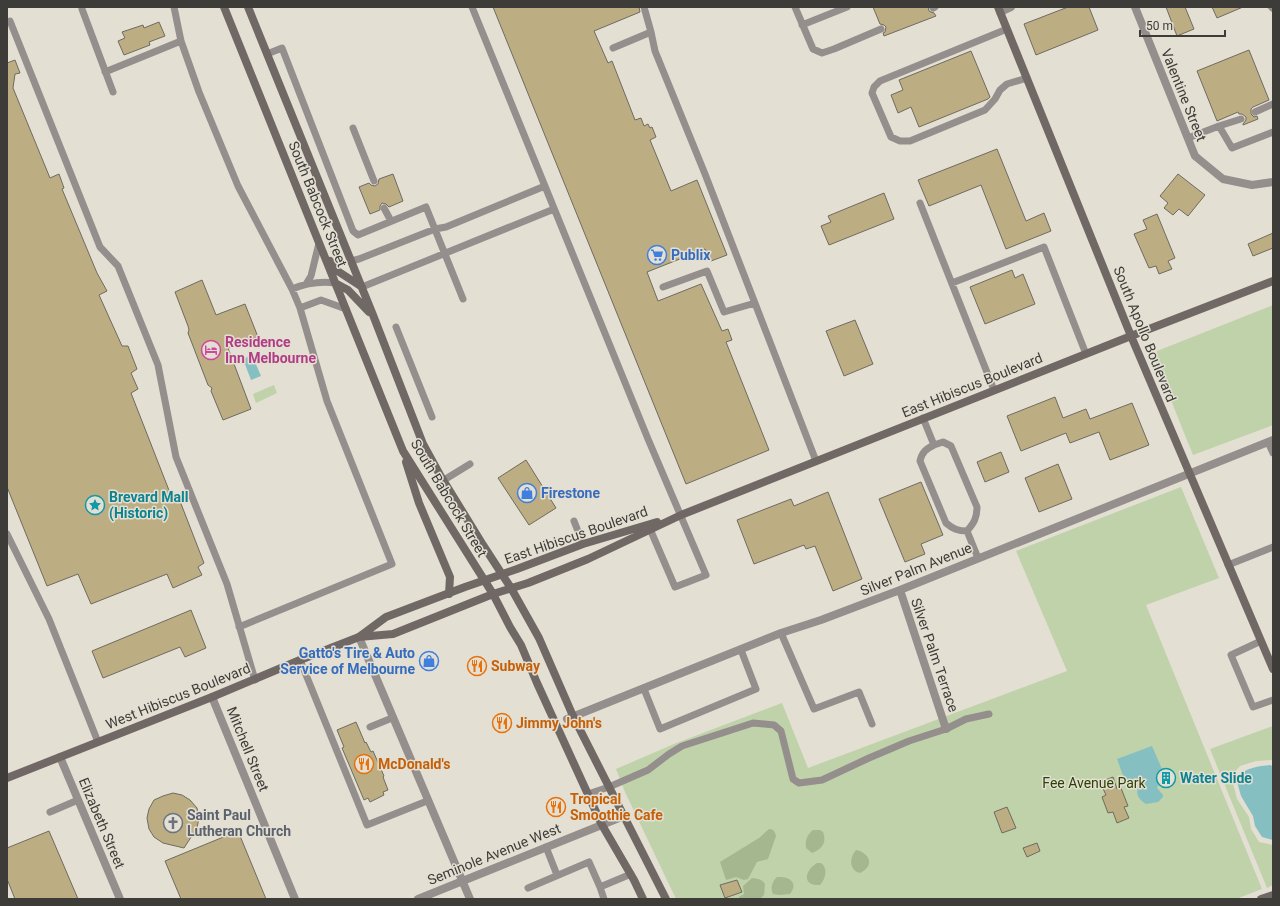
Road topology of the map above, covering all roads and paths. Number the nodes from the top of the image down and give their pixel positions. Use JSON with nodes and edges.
{"nodes":[{"id":1,"x":174,"y":7,"type":"edge"},
{"id":2,"x":224,"y":7,"type":"edge"},
{"id":3,"x":248,"y":7,"type":"edge"},
{"id":4,"x":472,"y":7,"type":"edge"},
{"id":5,"x":644,"y":7,"type":"edge"},
{"id":6,"x":796,"y":7,"type":"edge"},
{"id":7,"x":847,"y":7,"type":"edge"},
{"id":8,"x":1011,"y":7,"type":"edge"},
{"id":9,"x":1135,"y":7,"type":"edge"},
{"id":10,"x":82,"y":8,"type":"edge"},
{"id":11,"x":999,"y":9,"type":"edge"},
{"id":12,"x":10,"y":21,"type":"dead end"},
{"id":13,"x":802,"y":25,"type":"junction"},
{"id":14,"x":881,"y":29,"type":"dead end"},
{"id":15,"x":1007,"y":29,"type":"junction"},
{"id":16,"x":652,"y":32,"type":"junction"},
{"id":17,"x":181,"y":41,"type":"junction"},
{"id":18,"x":613,"y":48,"type":"dead end"},
{"id":19,"x":267,"y":54,"type":"junction"},
{"id":20,"x":105,"y":72,"type":"junction"},
{"id":21,"x":1027,"y":78,"type":"junction"},
{"id":22,"x":113,"y":92,"type":"dead end"},
{"id":23,"x":1273,"y":104,"type":"edge"},
{"id":24,"x":1256,"y":112,"type":"dead end"},
{"id":25,"x":1240,"y":119,"type":"dead end"},
{"id":26,"x":1219,"y":126,"type":"junction"},
{"id":27,"x":353,"y":128,"type":"dead end"},
{"id":28,"x":1273,"y":132,"type":"edge"},
{"id":29,"x":1188,"y":138,"type":"junction"},
{"id":30,"x":374,"y":181,"type":"dead end"},
{"id":31,"x":1273,"y":182,"type":"edge"},
{"id":32,"x":545,"y":186,"type":"junction"},
{"id":33,"x":920,"y":203,"type":"dead end"},
{"id":34,"x":384,"y":208,"type":"dead end"},
{"id":35,"x":554,"y":209,"type":"junction"},
{"id":36,"x":391,"y":221,"type":"junction"},
{"id":37,"x":435,"y":229,"type":"junction"},
{"id":38,"x":319,"y":243,"type":"junction"},
{"id":39,"x":445,"y":254,"type":"junction"},
{"id":40,"x":351,"y":261,"type":"junction"},
{"id":41,"x":1273,"y":281,"type":"edge"},
{"id":42,"x":336,"y":283,"type":"junction"},
{"id":43,"x":952,"y":283,"type":"junction"},
{"id":44,"x":306,"y":284,"type":"junction"},
{"id":45,"x":362,"y":288,"type":"junction"},
{"id":46,"x":663,"y":288,"type":"dead end"},
{"id":47,"x":292,"y":289,"type":"junction"},
{"id":48,"x":464,"y":299,"type":"dead end"},
{"id":49,"x":755,"y":303,"type":"junction"},
{"id":50,"x":300,"y":308,"type":"junction"},
{"id":51,"x":346,"y":309,"type":"junction"},
{"id":52,"x":373,"y":315,"type":"junction"},
{"id":53,"x":396,"y":327,"type":"dead end"},
{"id":54,"x":1131,"y":336,"type":"junction"},
{"id":55,"x":1086,"y":354,"type":"junction"},
{"id":56,"x":994,"y":390,"type":"junction"},
{"id":57,"x":432,"y":417,"type":"dead end"},
{"id":58,"x":923,"y":418,"type":"junction"},
{"id":59,"x":1270,"y":441,"type":"edge"},
{"id":60,"x":934,"y":445,"type":"junction"},
{"id":61,"x":403,"y":451,"type":"junction"},
{"id":62,"x":1273,"y":453,"type":"edge"},
{"id":63,"x":816,"y":461,"type":"junction"},
{"id":64,"x":470,"y":464,"type":"dead end"},
{"id":65,"x":1189,"y":474,"type":"junction"},
{"id":66,"x":444,"y":480,"type":"junction"},
{"id":67,"x":681,"y":515,"type":"junction"},
{"id":68,"x":574,"y":521,"type":"dead end"},
{"id":69,"x":650,"y":529,"type":"junction"},
{"id":70,"x":967,"y":531,"type":"junction"},
{"id":71,"x":7,"y":534,"type":"edge"},
{"id":72,"x":583,"y":544,"type":"junction"},
{"id":73,"x":1273,"y":546,"type":"edge"},
{"id":74,"x":978,"y":558,"type":"junction"},
{"id":75,"x":1228,"y":565,"type":"junction"},
{"id":76,"x":502,"y":574,"type":"junction"},
{"id":77,"x":484,"y":580,"type":"junction"},
{"id":78,"x":511,"y":588,"type":"junction"},
{"id":79,"x":900,"y":590,"type":"junction"},
{"id":80,"x":449,"y":594,"type":"junction"},
{"id":81,"x":493,"y":594,"type":"junction"},
{"id":82,"x":239,"y":627,"type":"junction"},
{"id":83,"x":781,"y":634,"type":"junction"},
{"id":84,"x":359,"y":637,"type":"junction"},
{"id":85,"x":1261,"y":641,"type":"junction"},
{"id":86,"x":741,"y":650,"type":"junction"},
{"id":87,"x":300,"y":660,"type":"junction"},
{"id":88,"x":1273,"y":669,"type":"edge"},
{"id":89,"x":255,"y":680,"type":"junction"},
{"id":90,"x":644,"y":689,"type":"junction"},
{"id":91,"x":212,"y":697,"type":"junction"},
{"id":92,"x":1273,"y":700,"type":"edge"},
{"id":93,"x":989,"y":714,"type":"dead end"},
{"id":94,"x":570,"y":717,"type":"junction"},
{"id":95,"x":392,"y":718,"type":"junction"},
{"id":96,"x":872,"y":724,"type":"dead end"},
{"id":97,"x":370,"y":727,"type":"dead end"},
{"id":98,"x":946,"y":729,"type":"junction"},
{"id":99,"x":98,"y":742,"type":"junction"},
{"id":100,"x":60,"y":757,"type":"junction"},
{"id":101,"x":7,"y":778,"type":"edge"},
{"id":102,"x":609,"y":787,"type":"junction"},
{"id":103,"x":588,"y":794,"type":"junction"},
{"id":104,"x":78,"y":800,"type":"junction"},
{"id":105,"x":427,"y":800,"type":"junction"},
{"id":106,"x":50,"y":812,"type":"dead end"},
{"id":107,"x":624,"y":816,"type":"junction"},
{"id":108,"x":602,"y":825,"type":"junction"},
{"id":109,"x":546,"y":847,"type":"junction"},
{"id":110,"x":631,"y":874,"type":"junction"},
{"id":111,"x":557,"y":875,"type":"junction"},
{"id":112,"x":463,"y":881,"type":"junction"},
{"id":113,"x":600,"y":887,"type":"junction"},
{"id":114,"x":528,"y":888,"type":"dead end"},
{"id":115,"x":1273,"y":895,"type":"edge"},
{"id":116,"x":120,"y":899,"type":"edge"},
{"id":117,"x":295,"y":899,"type":"edge"},
{"id":118,"x":418,"y":899,"type":"edge"},
{"id":119,"x":470,"y":899,"type":"edge"},
{"id":120,"x":604,"y":899,"type":"edge"},
{"id":121,"x":643,"y":899,"type":"edge"},
{"id":122,"x":666,"y":899,"type":"edge"},
{"id":123,"x":1261,"y":899,"type":"edge"}],
"edges":[{"from":1,"to":17,"type":"lane"},
{"from":2,"to":38,"type":"street","name":"South Babcock Street"},
{"from":3,"to":19,"type":"street","name":"South Babcock Street"},
{"from":4,"to":32,"type":"lane"},
{"from":5,"to":16,"type":"lane"},
{"from":6,"to":13,"type":"lane"},
{"from":7,"to":13,"type":"lane"},
{"from":8,"to":11,"type":"street"},
{"from":9,"to":29,"type":"street","name":"Valentine Street"},
{"from":10,"to":20,"type":"lane"},
{"from":11,"to":15,"type":"street","name":"South Apollo Boulevard"},
{"from":12,"to":82,"type":"lane"},
{"from":13,"to":14,"type":"lane"},
{"from":15,"to":21,"type":"street","name":"South Apollo Boulevard"},
{"from":15,"to":21,"type":"lane"},
{"from":16,"to":18,"type":"lane"},
{"from":16,"to":49,"type":"lane"},
{"from":17,"to":20,"type":"lane"},
{"from":17,"to":47,"type":"lane"},
{"from":19,"to":36,"type":"lane"},
{"from":19,"to":40,"type":"street","name":"South Babcock Street"},
{"from":20,"to":22,"type":"lane"},
{"from":21,"to":54,"type":"street","name":"South Apollo Boulevard"},
{"from":23,"to":24,"type":"lane"},
{"from":25,"to":26,"type":"lane"},
{"from":26,"to":28,"type":"lane"},
{"from":26,"to":29,"type":"lane"},
{"from":27,"to":30,"type":"lane"},
{"from":29,"to":31,"type":"street","name":"Valentine Street"},
{"from":32,"to":35,"type":"lane"},
{"from":32,"to":37,"type":"lane"},
{"from":33,"to":43,"type":"lane"},
{"from":34,"to":36,"type":"lane"},
{"from":35,"to":39,"type":"lane"},
{"from":35,"to":67,"type":"lane"},
{"from":36,"to":37,"type":"lane"},
{"from":37,"to":39,"type":"lane"},
{"from":37,"to":40,"type":"lane"},
{"from":38,"to":42,"type":"street","name":"South Babcock Street"},
{"from":38,"to":44,"type":"lane"},
{"from":38,"to":45,"type":"street"},
{"from":39,"to":45,"type":"lane"},
{"from":39,"to":48,"type":"lane"},
{"from":40,"to":45,"type":"street","name":"South Babcock Street"},
{"from":41,"to":54,"type":"street","name":"East Hibiscus Boulevard"},
{"from":42,"to":44,"type":"lane"},
{"from":42,"to":51,"type":"street","name":"South Babcock Street"},
{"from":42,"to":52,"type":"street"},
{"from":43,"to":55,"type":"lane"},
{"from":43,"to":56,"type":"lane"},
{"from":44,"to":47,"type":"lane"},
{"from":45,"to":52,"type":"street","name":"South Babcock Street"},
{"from":46,"to":49,"type":"lane"},
{"from":47,"to":50,"type":"lane"},
{"from":49,"to":63,"type":"lane"},
{"from":50,"to":51,"type":"lane"},
{"from":50,"to":82,"type":"lane"},
{"from":51,"to":61,"type":"street","name":"South Babcock Street"},
{"from":52,"to":66,"type":"street","name":"South Babcock Street"},
{"from":53,"to":57,"type":"lane"},
{"from":54,"to":55,"type":"street","name":"East Hibiscus Boulevard"},
{"from":54,"to":65,"type":"street","name":"South Apollo Boulevard"},
{"from":55,"to":56,"type":"street","name":"East Hibiscus Boulevard"},
{"from":56,"to":58,"type":"street","name":"East Hibiscus Boulevard"},
{"from":58,"to":60,"type":"lane"},
{"from":58,"to":63,"type":"street","name":"East Hibiscus Boulevard"},
{"from":59,"to":62,"type":"lane"},
{"from":59,"to":65,"type":"street","name":"Silver Palm Avenue"},
{"from":60,"to":70,"type":"lane"},
{"from":60,"to":70,"type":"lane"},
{"from":61,"to":77,"type":"street","name":"South Babcock Street"},
{"from":61,"to":80,"type":"street"},
{"from":63,"to":67,"type":"street","name":"East Hibiscus Boulevard"},
{"from":64,"to":66,"type":"lane"},
{"from":65,"to":74,"type":"street","name":"Silver Palm Avenue"},
{"from":65,"to":75,"type":"street","name":"South Apollo Boulevard"},
{"from":66,"to":76,"type":"street","name":"South Babcock Street"},
{"from":67,"to":69,"type":"street","name":"East Hibiscus Boulevard"},
{"from":67,"to":69,"type":"lane"},
{"from":67,"to":72,"type":"street","name":"East Hibiscus Boulevard"},
{"from":68,"to":72,"type":"lane"},
{"from":69,"to":78,"type":"street","name":"East Hibiscus Boulevard"},
{"from":70,"to":74,"type":"lane"},
{"from":71,"to":99,"type":"lane"},
{"from":72,"to":76,"type":"street","name":"East Hibiscus Boulevard"},
{"from":73,"to":75,"type":"lane"},
{"from":74,"to":79,"type":"street","name":"Silver Palm Avenue"},
{"from":75,"to":85,"type":"street","name":"South Apollo Boulevard"},
{"from":76,"to":77,"type":"street","name":"East Hibiscus Boulevard"},
{"from":76,"to":78,"type":"street","name":"South Babcock Street"},
{"from":77,"to":80,"type":"street","name":"West Hibiscus Boulevard"},
{"from":77,"to":81,"type":"street","name":"South Babcock Street"},
{"from":78,"to":81,"type":"street","name":"East Hibiscus Boulevard"},
{"from":78,"to":94,"type":"street","name":"South Babcock Street"},
{"from":79,"to":83,"type":"street","name":"Silver Palm Avenue"},
{"from":79,"to":98,"type":"street","name":"Silver Palm Terrace"},
{"from":80,"to":84,"type":"street","name":"West Hibiscus Boulevard"},
{"from":81,"to":84,"type":"street","name":"West Hibiscus Boulevard"},
{"from":81,"to":103,"type":"street","name":"South Babcock Street"},
{"from":82,"to":89,"type":"lane"},
{"from":83,"to":86,"type":"street","name":"Silver Palm Avenue"},
{"from":83,"to":96,"type":"lane"},
{"from":84,"to":87,"type":"street","name":"West Hibiscus Boulevard"},
{"from":84,"to":95,"type":"street"},
{"from":85,"to":88,"type":"street","name":"South Apollo Boulevard"},
{"from":85,"to":92,"type":"lane"},
{"from":86,"to":90,"type":"street","name":"Silver Palm Avenue"},
{"from":86,"to":90,"type":"lane"},
{"from":87,"to":89,"type":"street","name":"West Hibiscus Boulevard"},
{"from":87,"to":105,"type":"lane"},
{"from":89,"to":91,"type":"street","name":"West Hibiscus Boulevard"},
{"from":90,"to":94,"type":"street","name":"Silver Palm Avenue"},
{"from":91,"to":99,"type":"street","name":"West Hibiscus Boulevard"},
{"from":91,"to":117,"type":"street","name":"Mitchell Street"},
{"from":93,"to":98,"type":"lane"},
{"from":94,"to":102,"type":"street","name":"South Babcock Street"},
{"from":95,"to":97,"type":"lane"},
{"from":95,"to":105,"type":"street"},
{"from":98,"to":102,"type":"lane"},
{"from":99,"to":100,"type":"street","name":"West Hibiscus Boulevard"},
{"from":100,"to":101,"type":"street","name":"West Hibiscus Boulevard"},
{"from":100,"to":104,"type":"street","name":"Elizabeth Street"},
{"from":102,"to":103,"type":"lane"},
{"from":102,"to":107,"type":"street","name":"South Babcock Street"},
{"from":103,"to":108,"type":"street","name":"South Babcock Street"},
{"from":104,"to":106,"type":"lane"},
{"from":104,"to":116,"type":"street","name":"Elizabeth Street"},
{"from":105,"to":112,"type":"street"},
{"from":107,"to":108,"type":"street","name":"Seminole Avenue West"},
{"from":107,"to":122,"type":"street","name":"South Babcock Street"},
{"from":108,"to":109,"type":"street","name":"Seminole Avenue West"},
{"from":108,"to":110,"type":"street","name":"South Babcock Street"},
{"from":109,"to":111,"type":"lane"},
{"from":109,"to":112,"type":"street","name":"Seminole Avenue West"},
{"from":110,"to":113,"type":"lane"},
{"from":110,"to":121,"type":"street","name":"South Babcock Street"},
{"from":111,"to":113,"type":"lane"},
{"from":111,"to":114,"type":"lane"},
{"from":112,"to":118,"type":"street","name":"Seminole Avenue West"},
{"from":112,"to":119,"type":"street"},
{"from":113,"to":120,"type":"lane"},
{"from":115,"to":123,"type":"street"}]}
